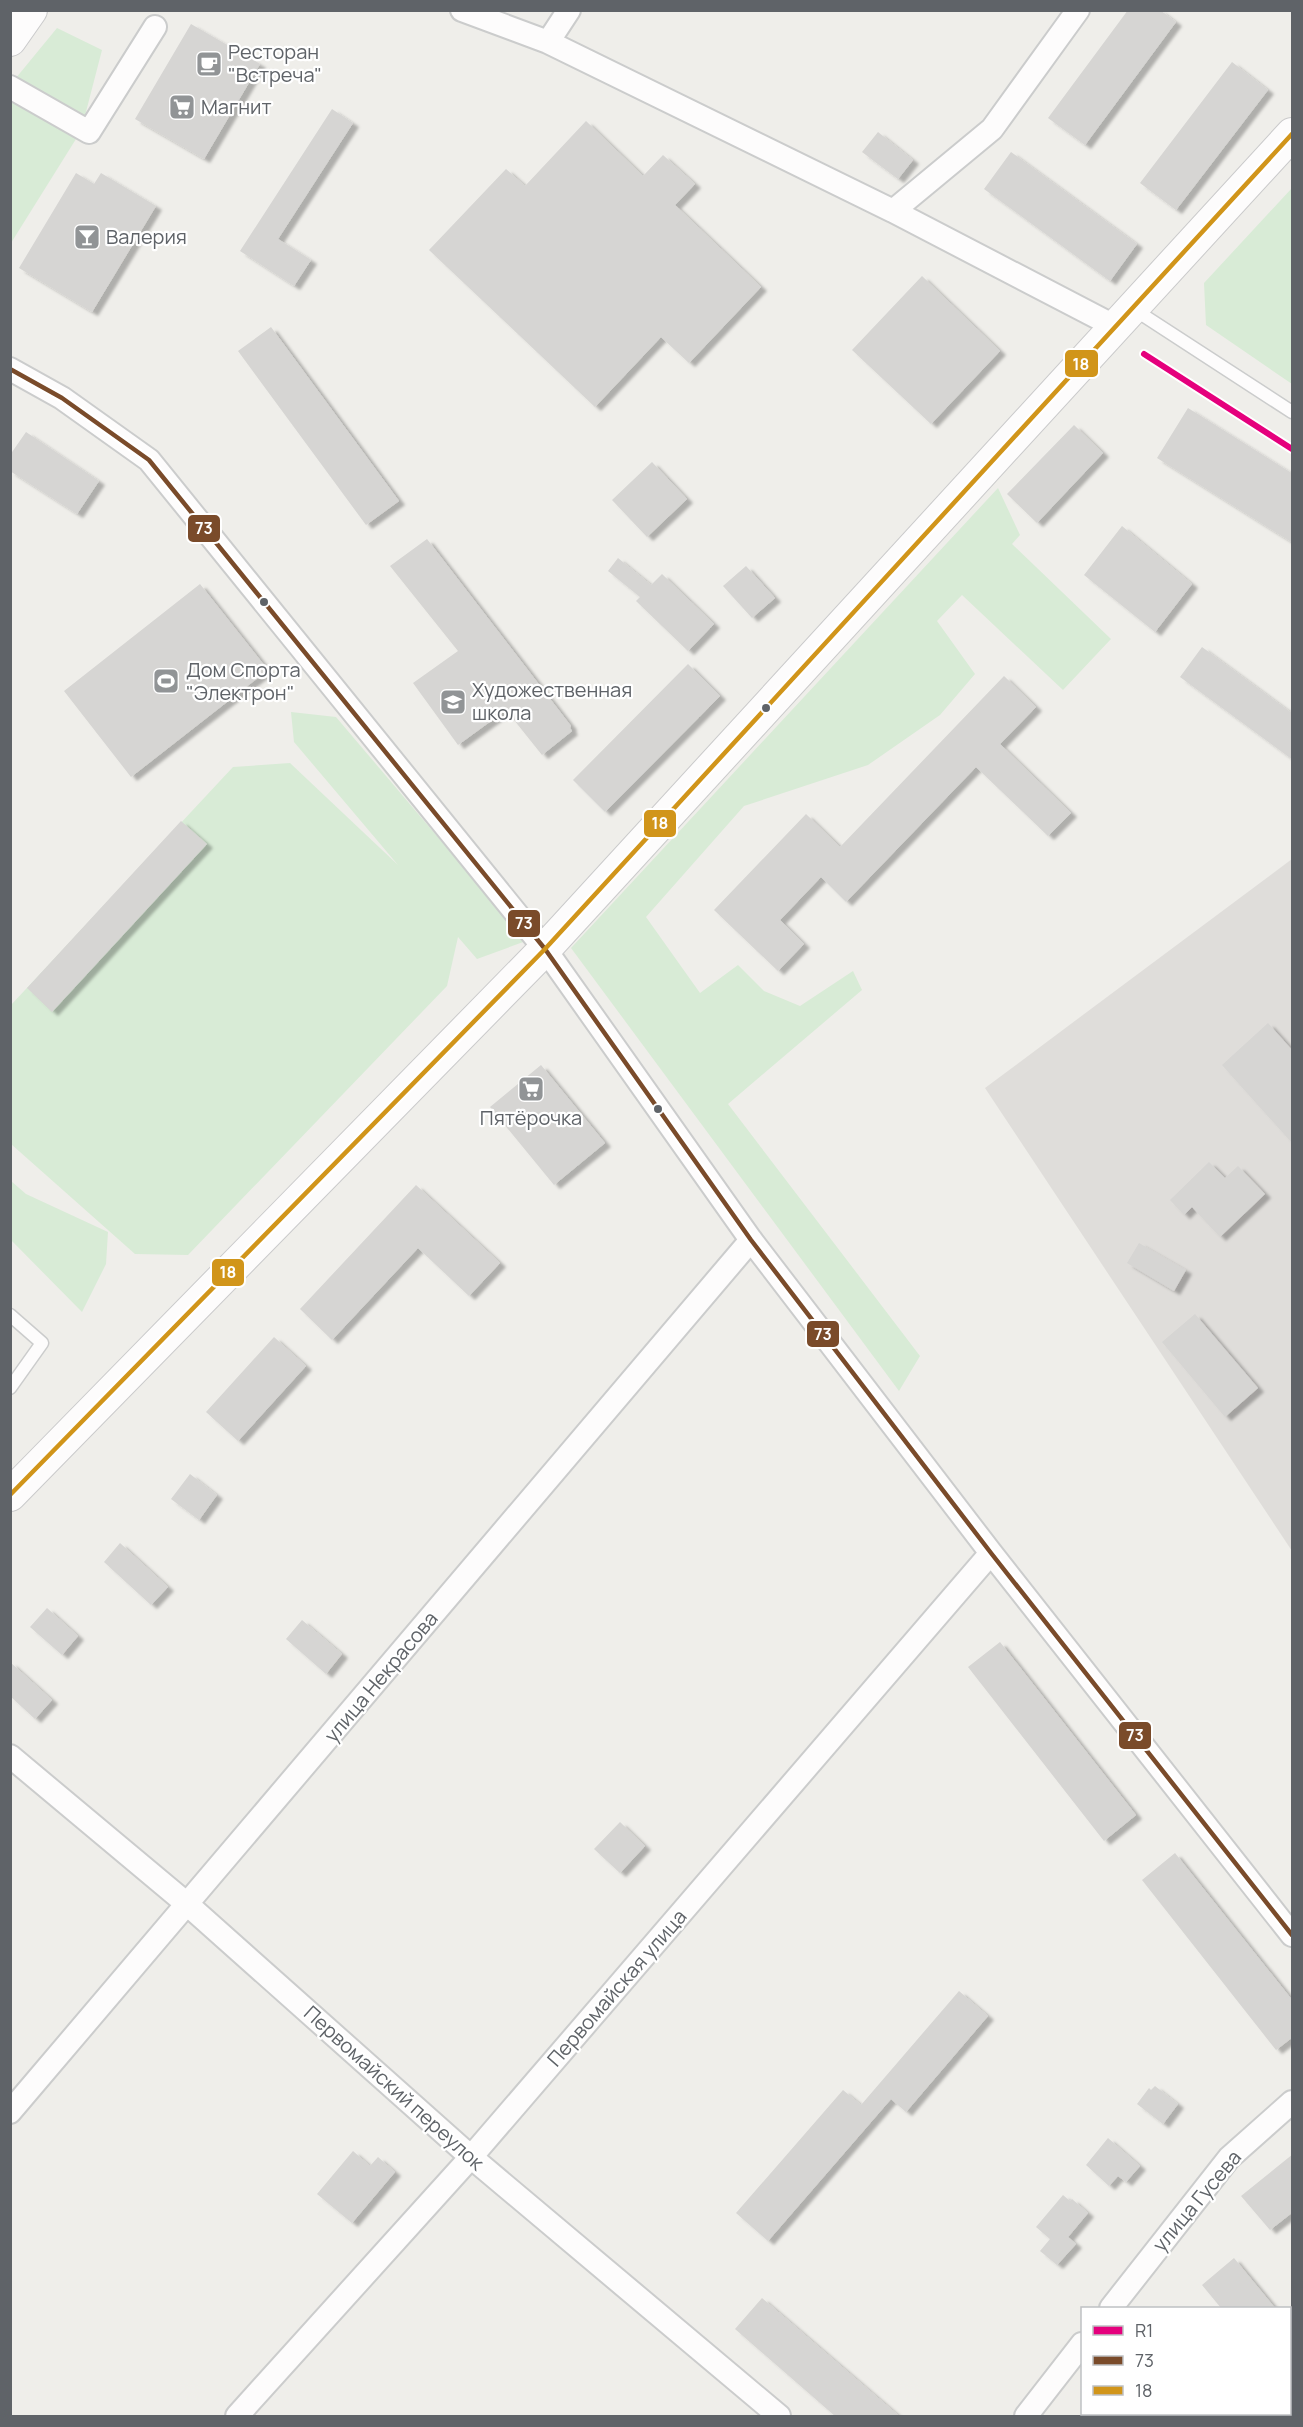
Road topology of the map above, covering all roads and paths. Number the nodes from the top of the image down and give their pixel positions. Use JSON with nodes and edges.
{"nodes":[{"id":1,"x":31,"y":10,"type":"edge"},
{"id":2,"x":462,"y":10,"type":"edge"},
{"id":3,"x":569,"y":10,"type":"edge"},
{"id":4,"x":1078,"y":10,"type":"edge"},
{"id":5,"x":155,"y":27,"type":"dead end"},
{"id":6,"x":10,"y":40,"type":"edge"},
{"id":7,"x":548,"y":42,"type":"junction"},
{"id":8,"x":10,"y":87,"type":"edge"},
{"id":9,"x":1293,"y":134,"type":"edge"},
{"id":10,"x":893,"y":211,"type":"junction"},
{"id":11,"x":1123,"y":317,"type":"junction"},
{"id":12,"x":10,"y":369,"type":"edge"},
{"id":13,"x":1293,"y":412,"type":"edge"},
{"id":14,"x":545,"y":949,"type":"junction"},
{"id":15,"x":751,"y":1240,"type":"junction"},
{"id":16,"x":10,"y":1315,"type":"edge"},
{"id":17,"x":10,"y":1388,"type":"edge"},
{"id":18,"x":10,"y":1495,"type":"edge"},
{"id":19,"x":991,"y":1553,"type":"junction"},
{"id":20,"x":10,"y":1756,"type":"edge"},
{"id":21,"x":187,"y":1904,"type":"junction"},
{"id":22,"x":1293,"y":1935,"type":"edge"},
{"id":23,"x":1293,"y":2102,"type":"edge"},
{"id":24,"x":10,"y":2112,"type":"edge"},
{"id":25,"x":471,"y":2157,"type":"junction"},
{"id":26,"x":1112,"y":2307,"type":"edge"},
{"id":27,"x":1081,"y":2347,"type":"edge"},
{"id":28,"x":237,"y":2416,"type":"edge"},
{"id":29,"x":779,"y":2416,"type":"edge"},
{"id":30,"x":1026,"y":2416,"type":"edge"}],
"edges":[{"from":1,"to":6,"type":"street"},
{"from":2,"to":7,"type":"street"},
{"from":3,"to":7,"type":"street"},
{"from":4,"to":10,"type":"street"},
{"from":5,"to":8,"type":"street"},
{"from":7,"to":10,"type":"street"},
{"from":9,"to":11,"type":"street"},
{"from":10,"to":11,"type":"street"},
{"from":11,"to":13,"type":"lane"},
{"from":11,"to":14,"type":"street"},
{"from":12,"to":14,"type":"street"},
{"from":14,"to":15,"type":"street"},
{"from":14,"to":18,"type":"street"},
{"from":15,"to":19,"type":"street"},
{"from":15,"to":21,"type":"street","name":"улица Некрасова"},
{"from":16,"to":17,"type":"lane"},
{"from":19,"to":22,"type":"street"},
{"from":19,"to":25,"type":"street","name":"Первомайская улица"},
{"from":20,"to":21,"type":"street","name":"Первомайский переулок"},
{"from":21,"to":24,"type":"street","name":"улица Некрасова"},
{"from":21,"to":25,"type":"street","name":"Первомайский переулок"},
{"from":23,"to":26,"type":"street","name":"улица Гусева"},
{"from":25,"to":28,"type":"street","name":"Первомайская улица"},
{"from":25,"to":29,"type":"street","name":"Первомайский переулок"},
{"from":27,"to":30,"type":"street"}]}
